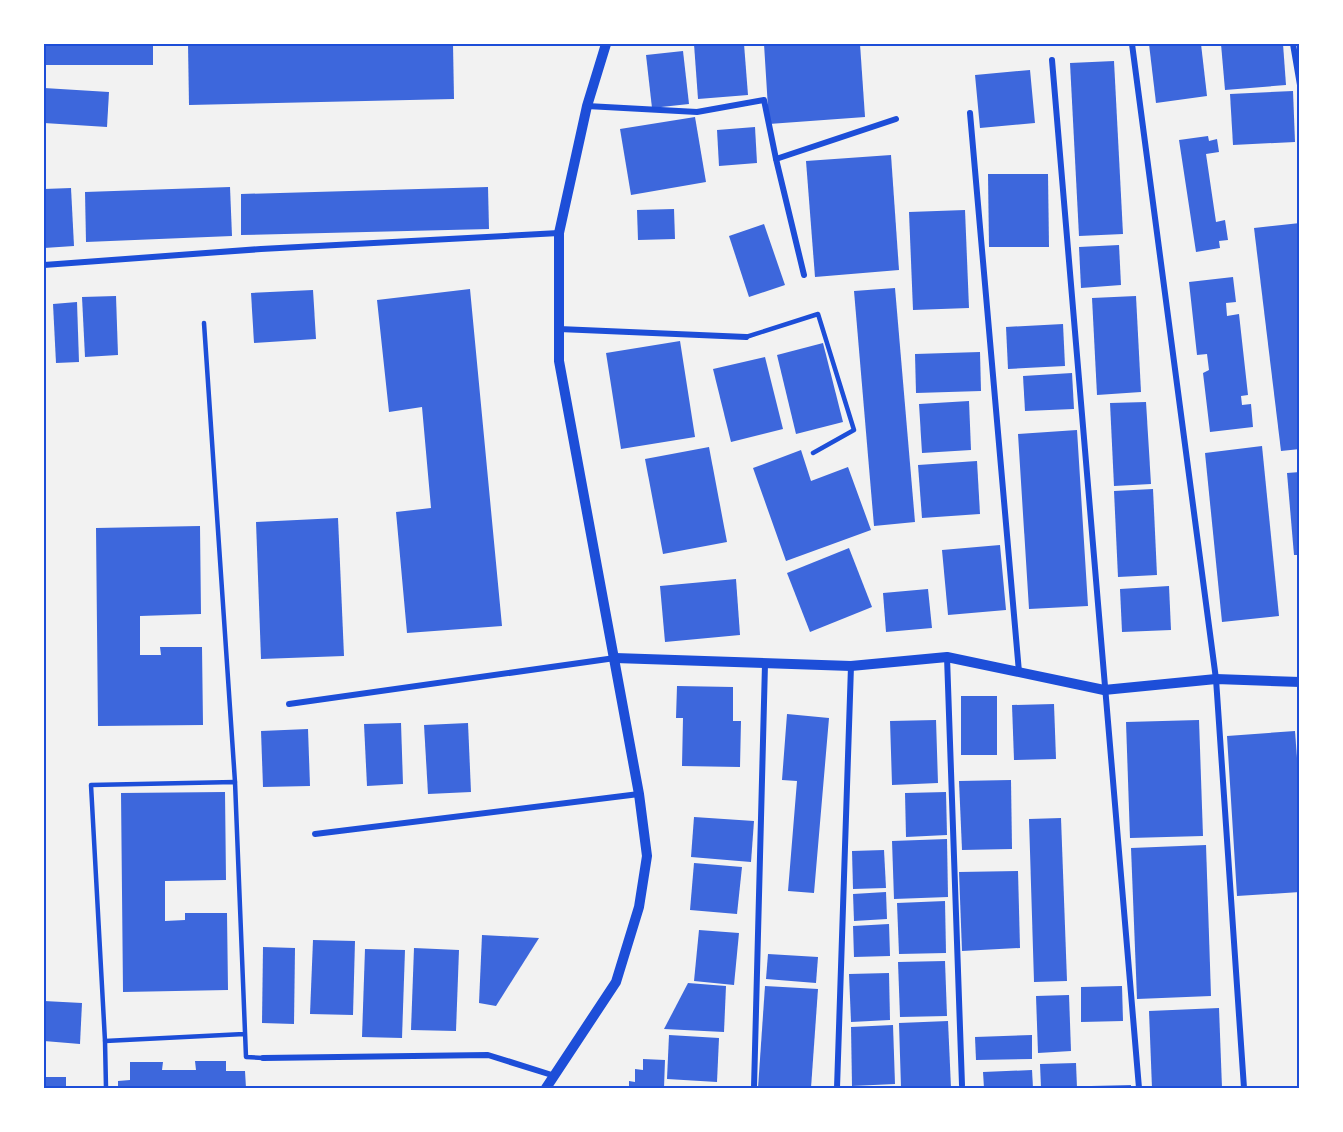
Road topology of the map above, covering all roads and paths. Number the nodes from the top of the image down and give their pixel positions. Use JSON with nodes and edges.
{"nodes":[{"id":1,"x":606,"y":44,"type":"edge"},
{"id":2,"x":1132,"y":44,"type":"edge"},
{"id":3,"x":1293,"y":44,"type":"edge"},
{"id":4,"x":1052,"y":60,"type":"dead end"},
{"id":5,"x":1299,"y":85,"type":"edge"},
{"id":6,"x":587,"y":106,"type":"junction"},
{"id":7,"x":969,"y":113,"type":"dead end"},
{"id":8,"x":896,"y":119,"type":"dead end"},
{"id":9,"x":776,"y":159,"type":"junction"},
{"id":10,"x":559,"y":233,"type":"junction"},
{"id":11,"x":44,"y":265,"type":"edge"},
{"id":12,"x":804,"y":275,"type":"dead end"},
{"id":13,"x":204,"y":323,"type":"dead end"},
{"id":14,"x":559,"y":329,"type":"junction"},
{"id":15,"x":746,"y":337,"type":"joint"},
{"id":16,"x":813,"y":453,"type":"dead end"},
{"id":17,"x":947,"y":657,"type":"junction"},
{"id":18,"x":615,"y":658,"type":"junction"},
{"id":19,"x":765,"y":664,"type":"junction"},
{"id":20,"x":851,"y":666,"type":"junction"},
{"id":21,"x":1018,"y":672,"type":"junction"},
{"id":22,"x":1216,"y":679,"type":"junction"},
{"id":23,"x":1299,"y":682,"type":"edge"},
{"id":24,"x":1104,"y":690,"type":"junction"},
{"id":25,"x":289,"y":704,"type":"dead end"},
{"id":26,"x":235,"y":782,"type":"junction"},
{"id":27,"x":639,"y":794,"type":"junction"},
{"id":28,"x":315,"y":834,"type":"dead end"},
{"id":29,"x":244,"y":1034,"type":"junction"},
{"id":30,"x":105,"y":1041,"type":"junction"},
{"id":31,"x":263,"y":1058,"type":"joint"},
{"id":32,"x":555,"y":1076,"type":"junction"},
{"id":33,"x":962,"y":1085,"type":"dead end"},
{"id":34,"x":106,"y":1089,"type":"edge"},
{"id":35,"x":546,"y":1089,"type":"edge"},
{"id":36,"x":754,"y":1089,"type":"edge"},
{"id":37,"x":837,"y":1089,"type":"edge"},
{"id":38,"x":1139,"y":1089,"type":"edge"},
{"id":39,"x":1244,"y":1089,"type":"edge"}],
"edges":[{"from":1,"to":6,"type":"street"},
{"from":2,"to":22,"type":"street"},
{"from":3,"to":5,"type":"street"},
{"from":4,"to":24,"type":"street"},
{"from":6,"to":9,"type":"street"},
{"from":6,"to":10,"type":"street"},
{"from":7,"to":21,"type":"street"},
{"from":8,"to":9,"type":"street"},
{"from":9,"to":12,"type":"street"},
{"from":10,"to":11,"type":"street"},
{"from":10,"to":14,"type":"street"},
{"from":13,"to":26,"type":"lane"},
{"from":14,"to":15,"type":"street"},
{"from":14,"to":18,"type":"street"},
{"from":15,"to":16,"type":"lane"},
{"from":17,"to":20,"type":"street"},
{"from":17,"to":21,"type":"street"},
{"from":17,"to":33,"type":"street"},
{"from":18,"to":19,"type":"street"},
{"from":18,"to":25,"type":"street"},
{"from":18,"to":27,"type":"street"},
{"from":19,"to":20,"type":"street"},
{"from":19,"to":36,"type":"street"},
{"from":20,"to":37,"type":"street"},
{"from":21,"to":24,"type":"street"},
{"from":22,"to":23,"type":"street"},
{"from":22,"to":24,"type":"street"},
{"from":22,"to":39,"type":"street"},
{"from":24,"to":38,"type":"street"},
{"from":26,"to":29,"type":"lane"},
{"from":26,"to":30,"type":"lane"},
{"from":27,"to":28,"type":"street"},
{"from":27,"to":32,"type":"street"},
{"from":29,"to":30,"type":"lane"},
{"from":29,"to":31,"type":"lane"},
{"from":30,"to":34,"type":"lane"},
{"from":31,"to":32,"type":"street"},
{"from":32,"to":35,"type":"street"}]}
